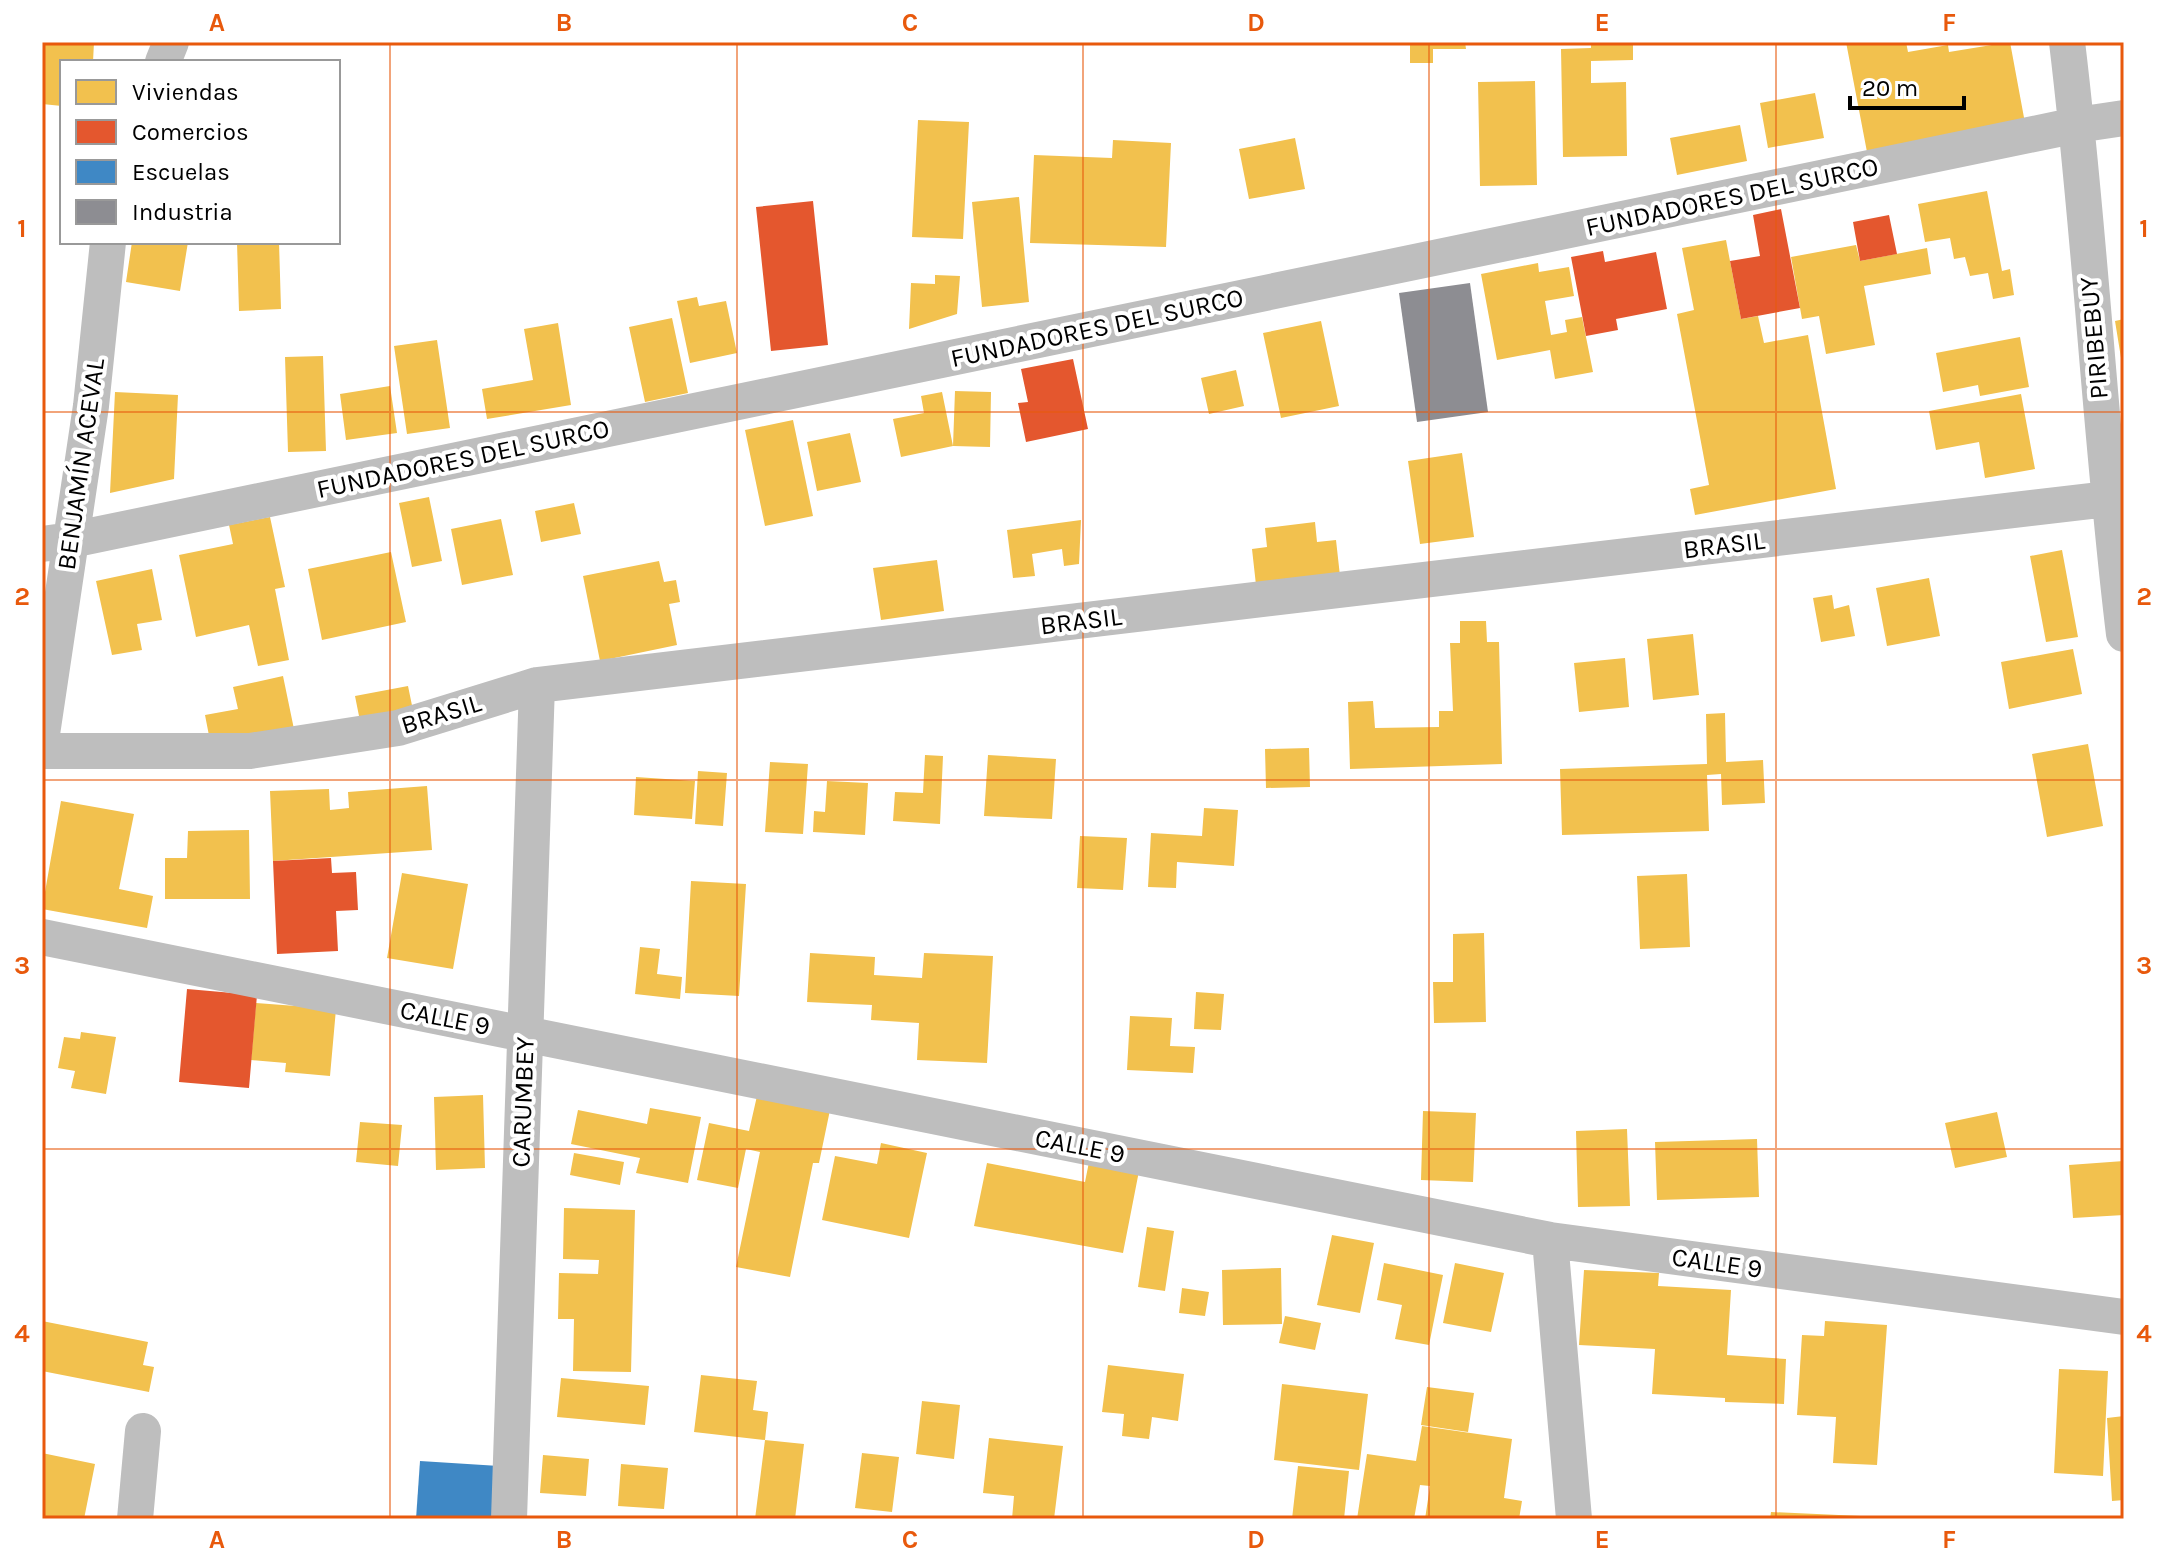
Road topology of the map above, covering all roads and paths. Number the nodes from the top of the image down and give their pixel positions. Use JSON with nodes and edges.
{"nodes":[{"id":1,"x":2067,"y":42,"type":"edge"},
{"id":2,"x":2124,"y":118,"type":"edge"},
{"id":3,"x":2077,"y":125,"type":"junction"},
{"id":4,"x":108,"y":244,"type":"edge"},
{"id":5,"x":2116,"y":498,"type":"edge"},
{"id":6,"x":56,"y":542,"type":"edge"},
{"id":7,"x":2124,"y":634,"type":"edge"},
{"id":8,"x":537,"y":685,"type":"junction"},
{"id":9,"x":42,"y":734,"type":"edge"},
{"id":10,"x":42,"y":751,"type":"edge"},
{"id":11,"x":42,"y":937,"type":"edge"},
{"id":12,"x":525,"y":1034,"type":"junction"},
{"id":13,"x":1550,"y":1240,"type":"junction"},
{"id":14,"x":2124,"y":1317,"type":"edge"},
{"id":15,"x":143,"y":1431,"type":"dead end"},
{"id":16,"x":516,"y":1518,"type":"edge"},
{"id":17,"x":135,"y":1519,"type":"edge"},
{"id":18,"x":1574,"y":1519,"type":"edge"}],
"edges":[{"from":1,"to":3,"type":"street","name":"PIRIBEBUY"},
{"from":2,"to":3,"type":"street","name":"FUNDADORES DEL SURCO"},
{"from":3,"to":5,"type":"street","name":"PIRIBEBUY"},
{"from":3,"to":6,"type":"street","name":"FUNDADORES DEL SURCO"},
{"from":4,"to":6,"type":"street","name":"BENJAMÍN ACEVAL"},
{"from":5,"to":7,"type":"street","name":"PIRIBEBUY"},
{"from":5,"to":8,"type":"street","name":"BRASIL"},
{"from":6,"to":9,"type":"street","name":"BENJAMÍN ACEVAL"},
{"from":8,"to":10,"type":"street","name":"BRASIL"},
{"from":8,"to":12,"type":"street","name":"CARUMBEY"},
{"from":11,"to":12,"type":"street","name":"CALLE 9"},
{"from":12,"to":13,"type":"street","name":"CALLE 9"},
{"from":12,"to":16,"type":"street","name":"CARUMBEY"},
{"from":13,"to":14,"type":"street","name":"CALLE 9"},
{"from":13,"to":18,"type":"street"},
{"from":15,"to":17,"type":"street"}]}
